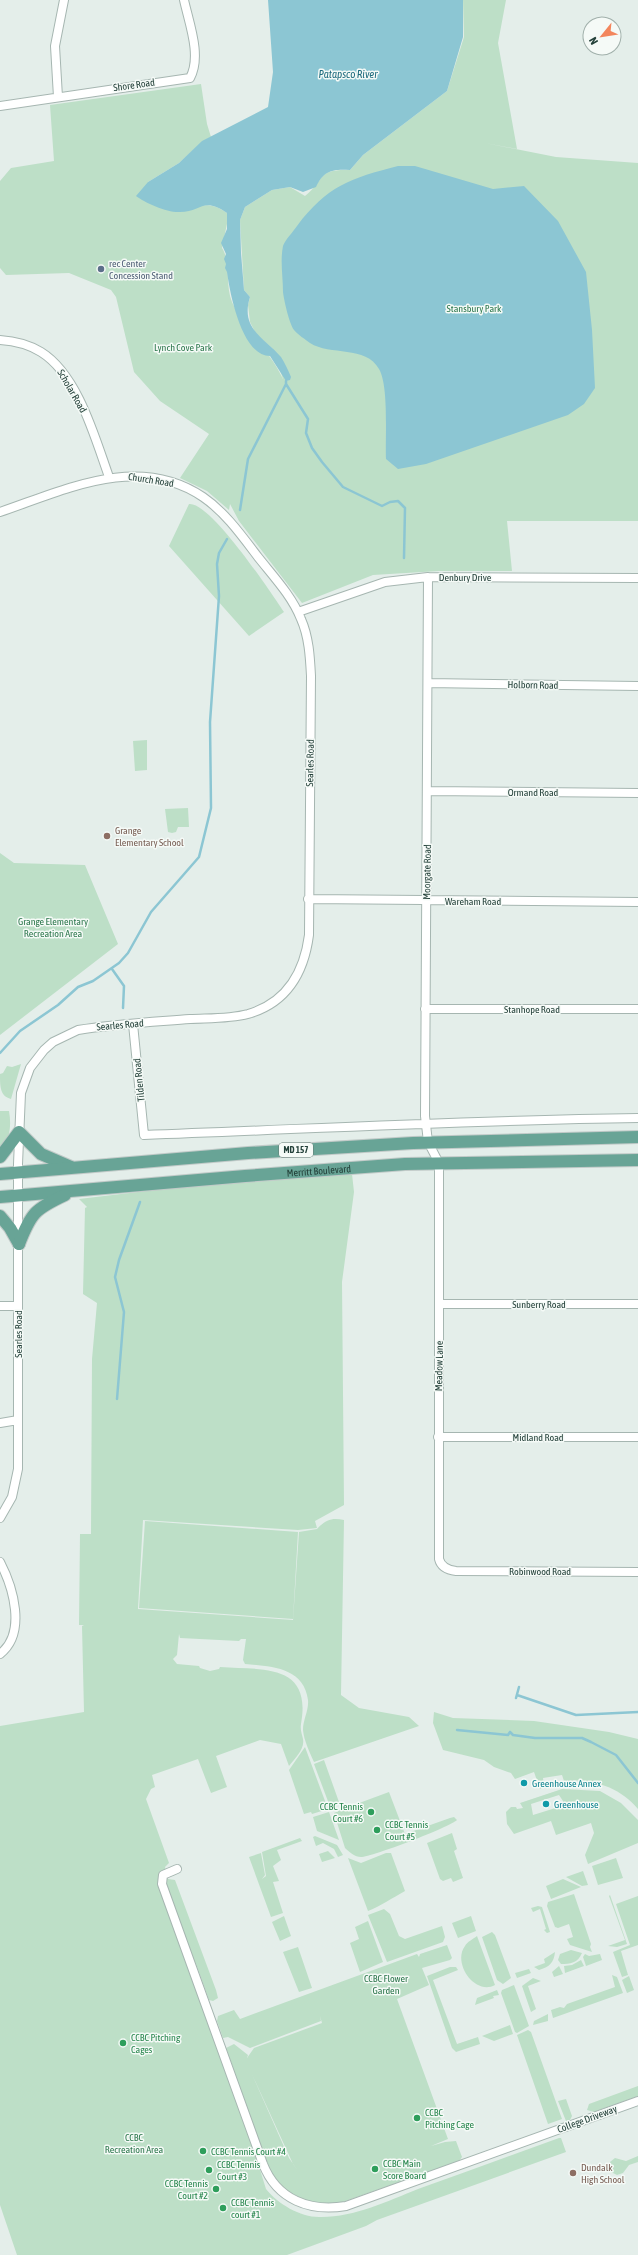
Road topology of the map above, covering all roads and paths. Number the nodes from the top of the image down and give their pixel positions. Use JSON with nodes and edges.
{"nodes":[{"id":1,"x":64,"y":0,"type":"edge"},
{"id":2,"x":184,"y":0,"type":"edge"},
{"id":3,"x":58,"y":97,"type":"junction"},
{"id":4,"x":0,"y":106,"type":"edge"},
{"id":5,"x":0,"y":340,"type":"edge"},
{"id":6,"x":108,"y":477,"type":"junction"},
{"id":7,"x":0,"y":512,"type":"edge"},
{"id":8,"x":428,"y":577,"type":"junction"},
{"id":9,"x":638,"y":578,"type":"edge"},
{"id":10,"x":298,"y":612,"type":"junction"},
{"id":11,"x":428,"y":683,"type":"junction"},
{"id":12,"x":638,"y":686,"type":"edge"},
{"id":13,"x":428,"y":791,"type":"junction"},
{"id":14,"x":638,"y":793,"type":"edge"},
{"id":15,"x":308,"y":899,"type":"junction"},
{"id":16,"x":426,"y":900,"type":"junction"},
{"id":17,"x":638,"y":902,"type":"edge"},
{"id":18,"x":425,"y":1009,"type":"junction"},
{"id":19,"x":638,"y":1009,"type":"edge"},
{"id":20,"x":133,"y":1024,"type":"junction"},
{"id":21,"x":638,"y":1118,"type":"edge"},
{"id":22,"x":425,"y":1123,"type":"junction"},
{"id":23,"x":18,"y":1132,"type":"junction"},
{"id":24,"x":638,"y":1137,"type":"edge"},
{"id":25,"x":428,"y":1142,"type":"junction"},
{"id":26,"x":0,"y":1157,"type":"edge"},
{"id":27,"x":638,"y":1160,"type":"edge"},
{"id":28,"x":439,"y":1163,"type":"junction"},
{"id":29,"x":75,"y":1168,"type":"junction"},
{"id":30,"x":18,"y":1172,"type":"junction"},
{"id":31,"x":0,"y":1174,"type":"edge"},
{"id":32,"x":75,"y":1191,"type":"junction"},
{"id":33,"x":18,"y":1196,"type":"junction"},
{"id":34,"x":0,"y":1197,"type":"edge"},
{"id":35,"x":0,"y":1216,"type":"edge"},
{"id":36,"x":19,"y":1244,"type":"junction"},
{"id":37,"x":440,"y":1304,"type":"junction"},
{"id":38,"x":638,"y":1304,"type":"edge"},
{"id":39,"x":0,"y":1306,"type":"edge"},
{"id":40,"x":18,"y":1306,"type":"junction"},
{"id":41,"x":18,"y":1420,"type":"junction"},
{"id":42,"x":0,"y":1423,"type":"edge"},
{"id":43,"x":438,"y":1437,"type":"junction"},
{"id":44,"x":638,"y":1437,"type":"edge"},
{"id":45,"x":0,"y":1518,"type":"edge"},
{"id":46,"x":0,"y":1562,"type":"edge"},
{"id":47,"x":444,"y":1567,"type":"joint"},
{"id":48,"x":638,"y":1572,"type":"edge"},
{"id":49,"x":0,"y":1654,"type":"edge"},
{"id":50,"x":177,"y":1869,"type":"dead end"},
{"id":51,"x":638,"y":2100,"type":"edge"}],
"edges":[{"from":1,"to":3,"type":"street"},
{"from":2,"to":3,"type":"street","name":"Shore Road"},
{"from":3,"to":4,"type":"street","name":"Shore Road"},
{"from":5,"to":6,"type":"street","name":"Scholar Road"},
{"from":6,"to":7,"type":"street","name":"Church Road"},
{"from":6,"to":10,"type":"street","name":"Church Road"},
{"from":8,"to":9,"type":"street","name":"Denbury Drive"},
{"from":8,"to":10,"type":"street","name":"Denbury Drive"},
{"from":8,"to":11,"type":"street","name":"Moorgate Road"},
{"from":10,"to":15,"type":"street","name":"Searles Road"},
{"from":11,"to":12,"type":"street","name":"Holborn Road"},
{"from":11,"to":13,"type":"street","name":"Moorgate Road"},
{"from":13,"to":14,"type":"street","name":"Ormand Road"},
{"from":13,"to":16,"type":"street","name":"Moorgate Road"},
{"from":15,"to":16,"type":"street","name":"Wareham Road"},
{"from":15,"to":20,"type":"street","name":"Searles Road"},
{"from":16,"to":17,"type":"street","name":"Wareham Road"},
{"from":16,"to":18,"type":"street","name":"Moorgate Road"},
{"from":18,"to":19,"type":"street","name":"Stanhope Road"},
{"from":18,"to":22,"type":"street","name":"Moorgate Road"},
{"from":20,"to":22,"type":"street","name":"Tilden Road"},
{"from":20,"to":23,"type":"street","name":"Searles Road"},
{"from":21,"to":22,"type":"street"},
{"from":22,"to":25,"type":"street","name":"Moorgate Road"},
{"from":23,"to":26,"type":"main road"},
{"from":23,"to":29,"type":"main road"},
{"from":23,"to":30,"type":"street","name":"Searles Road"},
{"from":24,"to":25,"type":"main road","number":"MD 157"},
{"from":25,"to":28,"type":"street","name":"Moorgate Road"},
{"from":25,"to":29,"type":"main road","number":"MD 157"},
{"from":27,"to":28,"type":"main road","name":"Merritt Boulevard","number":"MD 157"},
{"from":28,"to":32,"type":"main road","name":"Merritt Boulevard","number":"MD 157"},
{"from":28,"to":37,"type":"street","name":"Meadow Lane"},
{"from":29,"to":30,"type":"main road","number":"MD 157"},
{"from":30,"to":31,"type":"main road","number":"MD 157"},
{"from":30,"to":33,"type":"street","name":"Searles Road"},
{"from":32,"to":33,"type":"main road","name":"Merritt Boulevard","number":"MD 157"},
{"from":32,"to":36,"type":"main road"},
{"from":33,"to":34,"type":"main road","name":"Merritt Boulevard","number":"MD 157"},
{"from":33,"to":36,"type":"street","name":"Searles Road"},
{"from":35,"to":36,"type":"main road"},
{"from":36,"to":40,"type":"street","name":"Searles Road"},
{"from":37,"to":38,"type":"street","name":"Sunberry Road"},
{"from":37,"to":43,"type":"street","name":"Meadow Lane"},
{"from":39,"to":40,"type":"street"},
{"from":40,"to":41,"type":"street","name":"Searles Road"},
{"from":41,"to":42,"type":"street"},
{"from":41,"to":45,"type":"street","name":"Searles Road"},
{"from":43,"to":44,"type":"street","name":"Midland Road"},
{"from":43,"to":47,"type":"street","name":"Meadow Lane"},
{"from":46,"to":49,"type":"street"},
{"from":47,"to":48,"type":"street","name":"Robinwood Road"},
{"from":50,"to":51,"type":"street","name":"College Driveway"}]}
